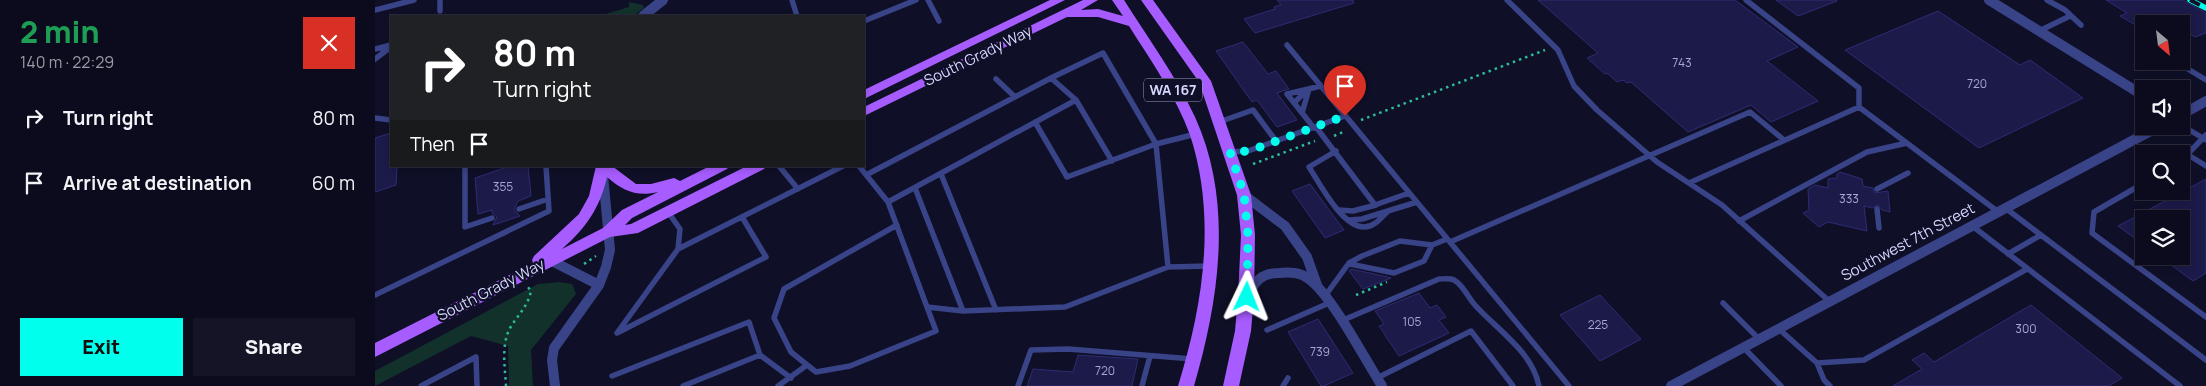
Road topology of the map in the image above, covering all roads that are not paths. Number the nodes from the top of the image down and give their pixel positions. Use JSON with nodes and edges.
{"nodes":[{"id":1,"x":414,"y":0,"type":"edge"},
{"id":2,"x":440,"y":0,"type":"edge"},
{"id":3,"x":663,"y":0,"type":"edge"},
{"id":4,"x":792,"y":0,"type":"edge"},
{"id":5,"x":916,"y":0,"type":"edge"},
{"id":6,"x":928,"y":0,"type":"edge"},
{"id":7,"x":1059,"y":0,"type":"edge"},
{"id":8,"x":1092,"y":0,"type":"edge"},
{"id":9,"x":1118,"y":0,"type":"edge"},
{"id":10,"x":1507,"y":0,"type":"edge"},
{"id":11,"x":1746,"y":0,"type":"edge"},
{"id":12,"x":1989,"y":0,"type":"edge"},
{"id":13,"x":2047,"y":0,"type":"edge"},
{"id":14,"x":1151,"y":2,"type":"edge"},
{"id":15,"x":375,"y":10,"type":"edge"},
{"id":16,"x":440,"y":11,"type":"dead end"},
{"id":17,"x":644,"y":15,"type":"edge"},
{"id":18,"x":797,"y":15,"type":"edge"},
{"id":19,"x":1061,"y":15,"type":"junction"},
{"id":20,"x":2070,"y":16,"type":"junction"},
{"id":21,"x":865,"y":21,"type":"edge"},
{"id":22,"x":939,"y":21,"type":"dead end"},
{"id":23,"x":1132,"y":22,"type":"junction"},
{"id":24,"x":2081,"y":25,"type":"dead end"},
{"id":25,"x":2039,"y":31,"type":"junction"},
{"id":26,"x":1287,"y":45,"type":"dead end"},
{"id":27,"x":390,"y":46,"type":"edge"},
{"id":28,"x":390,"y":47,"type":"edge"},
{"id":29,"x":375,"y":49,"type":"edge"},
{"id":30,"x":375,"y":59,"type":"edge"},
{"id":31,"x":2190,"y":70,"type":"edge"},
{"id":32,"x":1051,"y":78,"type":"junction"},
{"id":33,"x":996,"y":79,"type":"dead end"},
{"id":34,"x":2206,"y":80,"type":"edge"},
{"id":35,"x":1321,"y":86,"type":"junction"},
{"id":36,"x":1309,"y":89,"type":"junction"},
{"id":37,"x":2135,"y":90,"type":"edge"},
{"id":38,"x":865,"y":95,"type":"edge"},
{"id":39,"x":1015,"y":97,"type":"junction"},
{"id":40,"x":1077,"y":100,"type":"junction"},
{"id":41,"x":2206,"y":102,"type":"edge"},
{"id":42,"x":1294,"y":103,"type":"junction"},
{"id":43,"x":1859,"y":107,"type":"junction"},
{"id":44,"x":2190,"y":110,"type":"edge"},
{"id":45,"x":865,"y":112,"type":"edge"},
{"id":46,"x":1302,"y":113,"type":"junction"},
{"id":47,"x":1345,"y":116,"type":"junction"},
{"id":48,"x":375,"y":118,"type":"edge"},
{"id":49,"x":390,"y":120,"type":"edge"},
{"id":50,"x":1035,"y":122,"type":"junction"},
{"id":51,"x":1219,"y":122,"type":"junction"},
{"id":52,"x":1315,"y":128,"type":"junction"},
{"id":53,"x":2190,"y":129,"type":"edge"},
{"id":54,"x":1196,"y":134,"type":"junction"},
{"id":55,"x":2143,"y":135,"type":"edge"},
{"id":56,"x":2205,"y":138,"type":"edge"},
{"id":57,"x":1784,"y":140,"type":"junction"},
{"id":58,"x":1277,"y":141,"type":"junction"},
{"id":59,"x":1907,"y":143,"type":"junction"},
{"id":60,"x":1156,"y":144,"type":"junction"},
{"id":61,"x":1336,"y":151,"type":"junction"},
{"id":62,"x":1230,"y":152,"type":"junction"},
{"id":63,"x":1649,"y":155,"type":"junction"},
{"id":64,"x":2190,"y":156,"type":"joint"},
{"id":65,"x":1112,"y":161,"type":"junction"},
{"id":66,"x":2206,"y":166,"type":"edge"},
{"id":67,"x":465,"y":167,"type":"edge"},
{"id":68,"x":546,"y":167,"type":"edge"},
{"id":69,"x":603,"y":167,"type":"edge"},
{"id":70,"x":603,"y":167,"type":"edge"},
{"id":71,"x":604,"y":167,"type":"edge"},
{"id":72,"x":757,"y":167,"type":"edge"},
{"id":73,"x":780,"y":167,"type":"edge"},
{"id":74,"x":841,"y":167,"type":"edge"},
{"id":75,"x":860,"y":167,"type":"edge"},
{"id":76,"x":714,"y":168,"type":"edge"},
{"id":77,"x":1908,"y":173,"type":"dead end"},
{"id":78,"x":941,"y":174,"type":"junction"},
{"id":79,"x":866,"y":175,"type":"junction"},
{"id":80,"x":1689,"y":183,"type":"junction"},
{"id":81,"x":915,"y":188,"type":"junction"},
{"id":82,"x":2135,"y":188,"type":"edge"},
{"id":83,"x":798,"y":189,"type":"junction"},
{"id":84,"x":1877,"y":189,"type":"dead end"},
{"id":85,"x":1409,"y":193,"type":"junction"},
{"id":86,"x":1244,"y":194,"type":"junction"},
{"id":87,"x":548,"y":199,"type":"junction"},
{"id":88,"x":888,"y":202,"type":"junction"},
{"id":89,"x":1417,"y":202,"type":"junction"},
{"id":90,"x":1375,"y":205,"type":"junction"},
{"id":91,"x":519,"y":209,"type":"dead end"},
{"id":92,"x":1877,"y":209,"type":"dead end"},
{"id":93,"x":2001,"y":209,"type":"junction"},
{"id":94,"x":1339,"y":210,"type":"junction"},
{"id":95,"x":668,"y":212,"type":"junction"},
{"id":96,"x":1387,"y":212,"type":"junction"},
{"id":97,"x":742,"y":217,"type":"junction"},
{"id":98,"x":492,"y":218,"type":"dead end"},
{"id":99,"x":1349,"y":220,"type":"junction"},
{"id":100,"x":1739,"y":221,"type":"junction"},
{"id":101,"x":897,"y":225,"type":"junction"},
{"id":102,"x":1971,"y":225,"type":"junction"},
{"id":103,"x":1879,"y":228,"type":"dead end"},
{"id":104,"x":608,"y":232,"type":"junction"},
{"id":105,"x":2041,"y":235,"type":"junction"},
{"id":106,"x":1448,"y":240,"type":"junction"},
{"id":107,"x":1432,"y":245,"type":"junction"},
{"id":108,"x":678,"y":249,"type":"junction"},
{"id":109,"x":2008,"y":254,"type":"junction"},
{"id":110,"x":550,"y":260,"type":"junction"},
{"id":111,"x":1349,"y":264,"type":"junction"},
{"id":112,"x":1210,"y":266,"type":"junction"},
{"id":113,"x":1168,"y":267,"type":"junction"},
{"id":114,"x":2027,"y":269,"type":"junction"},
{"id":115,"x":525,"y":281,"type":"junction"},
{"id":116,"x":599,"y":285,"type":"junction"},
{"id":117,"x":1317,"y":286,"type":"junction"},
{"id":118,"x":375,"y":295,"type":"edge"},
{"id":119,"x":1247,"y":297,"type":"junction"},
{"id":120,"x":1327,"y":299,"type":"junction"},
{"id":121,"x":1829,"y":300,"type":"junction"},
{"id":122,"x":1723,"y":303,"type":"dead end"},
{"id":123,"x":927,"y":307,"type":"junction"},
{"id":124,"x":996,"y":310,"type":"junction"},
{"id":125,"x":963,"y":311,"type":"junction"},
{"id":126,"x":2206,"y":317,"type":"edge"},
{"id":127,"x":1341,"y":321,"type":"junction"},
{"id":128,"x":1779,"y":329,"type":"junction"},
{"id":129,"x":1267,"y":330,"type":"dead end"},
{"id":130,"x":1759,"y":339,"type":"junction"},
{"id":131,"x":1743,"y":347,"type":"junction"},
{"id":132,"x":375,"y":350,"type":"edge"},
{"id":133,"x":760,"y":355,"type":"junction"},
{"id":134,"x":1150,"y":356,"type":"junction"},
{"id":135,"x":1195,"y":359,"type":"junction"},
{"id":136,"x":2206,"y":360,"type":"edge"},
{"id":137,"x":1817,"y":363,"type":"junction"},
{"id":138,"x":807,"y":365,"type":"junction"},
{"id":139,"x":612,"y":376,"type":"dead end"},
{"id":140,"x":791,"y":378,"type":"junction"},
{"id":141,"x":1288,"y":378,"type":"dead end"},
{"id":142,"x":1379,"y":383,"type":"edge"},
{"id":143,"x":421,"y":386,"type":"edge"},
{"id":144,"x":477,"y":386,"type":"edge"},
{"id":145,"x":555,"y":386,"type":"edge"},
{"id":146,"x":683,"y":386,"type":"edge"},
{"id":147,"x":779,"y":386,"type":"edge"},
{"id":148,"x":1018,"y":386,"type":"edge"},
{"id":149,"x":1142,"y":386,"type":"edge"},
{"id":150,"x":1186,"y":386,"type":"edge"},
{"id":151,"x":1231,"y":386,"type":"edge"},
{"id":152,"x":1283,"y":386,"type":"edge"},
{"id":153,"x":1513,"y":386,"type":"edge"},
{"id":154,"x":1539,"y":386,"type":"edge"},
{"id":155,"x":1569,"y":386,"type":"edge"},
{"id":156,"x":1671,"y":386,"type":"edge"},
{"id":157,"x":1781,"y":386,"type":"edge"},
{"id":158,"x":1830,"y":386,"type":"edge"},
{"id":159,"x":2180,"y":386,"type":"edge"}],
"edges":[{"from":1,"to":15,"type":"lane"},
{"from":2,"to":16,"type":"lane"},
{"from":3,"to":17,"type":"street"},
{"from":4,"to":18,"type":"lane"},
{"from":5,"to":21,"type":"lane"},
{"from":6,"to":22,"type":"lane"},
{"from":7,"to":38,"type":"main road","name":"South Grady Way"},
{"from":8,"to":19,"type":"main road","name":"South Grady Way"},
{"from":9,"to":23,"type":"main road","number":"WA 167"},
{"from":10,"to":63,"type":"lane"},
{"from":11,"to":43,"type":"lane"},
{"from":12,"to":25,"type":"street"},
{"from":13,"to":20,"type":"lane"},
{"from":14,"to":51,"type":"main road","number":"WA 167"},
{"from":19,"to":23,"type":"main road"},
{"from":19,"to":45,"type":"main road","name":"South Grady Way"},
{"from":20,"to":24,"type":"lane"},
{"from":20,"to":25,"type":"lane"},
{"from":23,"to":54,"type":"main road","number":"WA 167"},
{"from":25,"to":37,"type":"street"},
{"from":26,"to":35,"type":"lane"},
{"from":27,"to":29,"type":"lane"},
{"from":28,"to":30,"type":"lane"},
{"from":31,"to":34,"type":"lane"},
{"from":32,"to":39,"type":"lane"},
{"from":32,"to":40,"type":"lane"},
{"from":32,"to":60,"type":"lane"},
{"from":33,"to":39,"type":"lane"},
{"from":35,"to":36,"type":"lane"},
{"from":35,"to":47,"type":"lane"},
{"from":36,"to":42,"type":"lane"},
{"from":36,"to":42,"type":"lane"},
{"from":36,"to":46,"type":"lane"},
{"from":39,"to":79,"type":"lane"},
{"from":40,"to":50,"type":"lane"},
{"from":40,"to":65,"type":"lane"},
{"from":41,"to":44,"type":"street"},
{"from":42,"to":46,"type":"lane"},
{"from":43,"to":57,"type":"lane"},
{"from":43,"to":59,"type":"lane"},
{"from":46,"to":52,"type":"lane"},
{"from":47,"to":52,"type":"lane"},
{"from":47,"to":85,"type":"lane"},
{"from":48,"to":49,"type":"lane"},
{"from":50,"to":65,"type":"lane"},
{"from":50,"to":78,"type":"lane"},
{"from":51,"to":58,"type":"lane"},
{"from":51,"to":62,"type":"main road","number":"WA 167"},
{"from":52,"to":58,"type":"lane"},
{"from":52,"to":61,"type":"lane"},
{"from":53,"to":56,"type":"lane"},
{"from":54,"to":60,"type":"lane"},
{"from":54,"to":112,"type":"main road","number":"WA 167"},
{"from":55,"to":93,"type":"street","name":"Southwest 7th Street"},
{"from":56,"to":64,"type":"lane"},
{"from":57,"to":63,"type":"lane"},
{"from":57,"to":80,"type":"lane"},
{"from":58,"to":62,"type":"lane"},
{"from":59,"to":93,"type":"lane"},
{"from":59,"to":100,"type":"lane"},
{"from":60,"to":65,"type":"lane"},
{"from":60,"to":113,"type":"lane"},
{"from":61,"to":90,"type":"lane"},
{"from":61,"to":94,"type":"lane"},
{"from":62,"to":86,"type":"main road","number":"WA 167"},
{"from":63,"to":80,"type":"lane"},
{"from":63,"to":106,"type":"lane"},
{"from":64,"to":66,"type":"lane"},
{"from":67,"to":98,"type":"lane"},
{"from":68,"to":87,"type":"lane"},
{"from":69,"to":104,"type":"street"},
{"from":70,"to":115,"type":"main road"},
{"from":71,"to":76,"type":"main road"},
{"from":72,"to":95,"type":"main road","name":"South Grady Way"},
{"from":73,"to":83,"type":"lane"},
{"from":74,"to":83,"type":"lane"},
{"from":75,"to":79,"type":"lane"},
{"from":76,"to":104,"type":"main road","name":"South Grady Way"},
{"from":77,"to":84,"type":"lane"},
{"from":78,"to":81,"type":"lane"},
{"from":78,"to":124,"type":"lane"},
{"from":79,"to":88,"type":"lane"},
{"from":80,"to":100,"type":"lane"},
{"from":81,"to":88,"type":"lane"},
{"from":81,"to":125,"type":"lane"},
{"from":82,"to":126,"type":"lane"},
{"from":83,"to":97,"type":"lane"},
{"from":85,"to":89,"type":"lane"},
{"from":85,"to":90,"type":"lane"},
{"from":86,"to":117,"type":"street"},
{"from":86,"to":119,"type":"main road","number":"WA 167"},
{"from":87,"to":91,"type":"lane"},
{"from":87,"to":118,"type":"lane"},
{"from":88,"to":101,"type":"lane"},
{"from":89,"to":96,"type":"lane"},
{"from":89,"to":106,"type":"lane"},
{"from":90,"to":94,"type":"lane"},
{"from":90,"to":96,"type":"lane"},
{"from":92,"to":103,"type":"lane"},
{"from":93,"to":102,"type":"street","name":"Southwest 7th Street"},
{"from":93,"to":105,"type":"lane"},
{"from":94,"to":99,"type":"lane"},
{"from":95,"to":104,"type":"main road","name":"South Grady Way"},
{"from":95,"to":108,"type":"lane"},
{"from":96,"to":99,"type":"lane"},
{"from":96,"to":99,"type":"lane"},
{"from":97,"to":108,"type":"lane"},
{"from":97,"to":108,"type":"lane"},
{"from":100,"to":121,"type":"lane"},
{"from":101,"to":123,"type":"lane"},
{"from":101,"to":138,"type":"lane"},
{"from":102,"to":109,"type":"lane"},
{"from":102,"to":121,"type":"street","name":"Southwest 7th Street"},
{"from":104,"to":110,"type":"main road","name":"South Grady Way"},
{"from":104,"to":116,"type":"street"},
{"from":105,"to":109,"type":"lane"},
{"from":105,"to":136,"type":"lane"},
{"from":106,"to":107,"type":"lane"},
{"from":106,"to":155,"type":"lane"},
{"from":107,"to":111,"type":"lane"},
{"from":107,"to":111,"type":"lane"},
{"from":109,"to":114,"type":"lane"},
{"from":110,"to":115,"type":"main road","name":"South Grady Way"},
{"from":110,"to":116,"type":"street"},
{"from":111,"to":120,"type":"lane"},
{"from":112,"to":113,"type":"lane"},
{"from":112,"to":135,"type":"main road","number":"WA 167"},
{"from":113,"to":124,"type":"lane"},
{"from":114,"to":137,"type":"lane"},
{"from":114,"to":159,"type":"lane"},
{"from":115,"to":132,"type":"main road","name":"South Grady Way"},
{"from":116,"to":145,"type":"street"},
{"from":117,"to":119,"type":"street"},
{"from":117,"to":120,"type":"street"},
{"from":119,"to":151,"type":"main road","number":"WA 167"},
{"from":120,"to":127,"type":"street"},
{"from":120,"to":129,"type":"lane"},
{"from":121,"to":128,"type":"street","name":"Southwest 7th Street"},
{"from":122,"to":130,"type":"lane"},
{"from":123,"to":125,"type":"lane"},
{"from":123,"to":138,"type":"lane"},
{"from":124,"to":125,"type":"lane"},
{"from":127,"to":142,"type":"street"},
{"from":127,"to":154,"type":"lane"},
{"from":128,"to":130,"type":"street","name":"Southwest 7th Street"},
{"from":128,"to":137,"type":"lane"},
{"from":130,"to":131,"type":"street","name":"Southwest 7th Street"},
{"from":131,"to":156,"type":"street","name":"Southwest 7th Street"},
{"from":131,"to":157,"type":"lane"},
{"from":133,"to":139,"type":"lane"},
{"from":133,"to":140,"type":"lane"},
{"from":133,"to":146,"type":"lane"},
{"from":134,"to":135,"type":"lane"},
{"from":134,"to":148,"type":"lane"},
{"from":134,"to":149,"type":"lane"},
{"from":135,"to":150,"type":"main road","number":"WA 167"},
{"from":137,"to":158,"type":"lane"},
{"from":138,"to":140,"type":"lane"},
{"from":140,"to":147,"type":"lane"},
{"from":141,"to":152,"type":"lane"},
{"from":142,"to":153,"type":"lane"},
{"from":143,"to":144,"type":"lane"}]}
